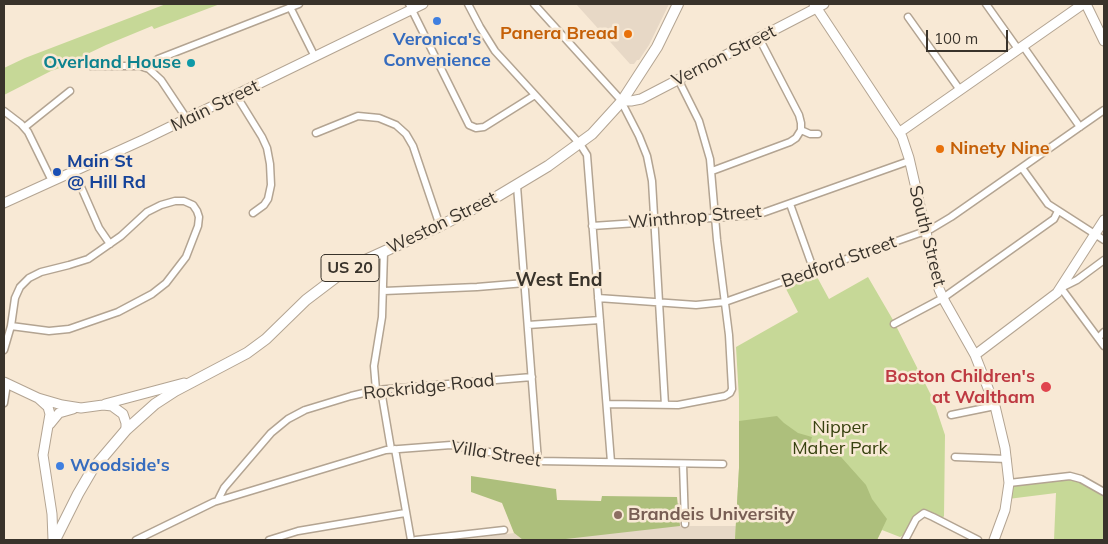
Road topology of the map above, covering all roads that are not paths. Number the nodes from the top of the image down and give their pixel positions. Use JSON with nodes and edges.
{"nodes":[{"id":1,"x":299,"y":4,"type":"edge"},
{"id":2,"x":423,"y":4,"type":"edge"},
{"id":3,"x":468,"y":4,"type":"edge"},
{"id":4,"x":534,"y":4,"type":"edge"},
{"id":5,"x":678,"y":4,"type":"edge"},
{"id":6,"x":986,"y":4,"type":"edge"},
{"id":7,"x":1084,"y":4,"type":"edge"},
{"id":8,"x":818,"y":5,"type":"edge"},
{"id":9,"x":290,"y":7,"type":"junction"},
{"id":10,"x":410,"y":7,"type":"edge"},
{"id":11,"x":908,"y":17,"type":"dead end"},
{"id":12,"x":759,"y":38,"type":"junction"},
{"id":13,"x":1104,"y":41,"type":"edge"},
{"id":14,"x":1020,"y":48,"type":"junction"},
{"id":15,"x":315,"y":57,"type":"junction"},
{"id":16,"x":91,"y":66,"type":"dead end"},
{"id":17,"x":147,"y":68,"type":"junction"},
{"id":18,"x":678,"y":79,"type":"junction"},
{"id":19,"x":70,"y":90,"type":"dead end"},
{"id":20,"x":960,"y":90,"type":"junction"},
{"id":21,"x":236,"y":95,"type":"junction"},
{"id":22,"x":535,"y":95,"type":"junction"},
{"id":23,"x":622,"y":101,"type":"junction"},
{"id":24,"x":1104,"y":110,"type":"edge"},
{"id":25,"x":4,"y":111,"type":"edge"},
{"id":26,"x":186,"y":119,"type":"junction"},
{"id":27,"x":25,"y":127,"type":"junction"},
{"id":28,"x":1080,"y":127,"type":"junction"},
{"id":29,"x":801,"y":130,"type":"junction"},
{"id":30,"x":900,"y":132,"type":"junction"},
{"id":31,"x":316,"y":133,"type":"dead end"},
{"id":32,"x":818,"y":134,"type":"dead end"},
{"id":33,"x":580,"y":144,"type":"junction"},
{"id":34,"x":909,"y":161,"type":"junction"},
{"id":35,"x":1022,"y":168,"type":"junction"},
{"id":36,"x":74,"y":171,"type":"junction"},
{"id":37,"x":712,"y":171,"type":"junction"},
{"id":38,"x":52,"y":181,"type":"junction"},
{"id":39,"x":517,"y":186,"type":"junction"},
{"id":40,"x":4,"y":203,"type":"edge"},
{"id":41,"x":790,"y":204,"type":"junction"},
{"id":42,"x":1058,"y":211,"type":"junction"},
{"id":43,"x":253,"y":213,"type":"dead end"},
{"id":44,"x":715,"y":218,"type":"junction"},
{"id":45,"x":1104,"y":220,"type":"edge"},
{"id":46,"x":654,"y":222,"type":"junction"},
{"id":47,"x":440,"y":226,"type":"junction"},
{"id":48,"x":592,"y":226,"type":"junction"},
{"id":49,"x":925,"y":231,"type":"junction"},
{"id":50,"x":1096,"y":235,"type":"junction"},
{"id":51,"x":1104,"y":240,"type":"edge"},
{"id":52,"x":110,"y":244,"type":"junction"},
{"id":53,"x":384,"y":252,"type":"junction"},
{"id":54,"x":1104,"y":260,"type":"edge"},
{"id":55,"x":814,"y":271,"type":"junction"},
{"id":56,"x":525,"y":283,"type":"junction"},
{"id":57,"x":1062,"y":288,"type":"junction"},
{"id":58,"x":384,"y":290,"type":"junction"},
{"id":59,"x":598,"y":298,"type":"junction"},
{"id":60,"x":943,"y":298,"type":"junction"},
{"id":61,"x":659,"y":302,"type":"junction"},
{"id":62,"x":725,"y":302,"type":"junction"},
{"id":63,"x":600,"y":320,"type":"junction"},
{"id":64,"x":894,"y":324,"type":"dead end"},
{"id":65,"x":528,"y":325,"type":"junction"},
{"id":66,"x":11,"y":326,"type":"junction"},
{"id":67,"x":1104,"y":332,"type":"edge"},
{"id":68,"x":1098,"y":338,"type":"junction"},
{"id":69,"x":1104,"y":346,"type":"edge"},
{"id":70,"x":4,"y":350,"type":"edge"},
{"id":71,"x":975,"y":354,"type":"junction"},
{"id":72,"x":532,"y":377,"type":"junction"},
{"id":73,"x":201,"y":378,"type":"junction"},
{"id":74,"x":6,"y":383,"type":"edge"},
{"id":75,"x":378,"y":390,"type":"junction"},
{"id":76,"x":38,"y":398,"type":"junction"},
{"id":77,"x":4,"y":403,"type":"edge"},
{"id":78,"x":606,"y":404,"type":"junction"},
{"id":79,"x":665,"y":405,"type":"junction"},
{"id":80,"x":98,"y":406,"type":"junction"},
{"id":81,"x":995,"y":406,"type":"junction"},
{"id":82,"x":86,"y":408,"type":"junction"},
{"id":83,"x":951,"y":415,"type":"dead end"},
{"id":84,"x":50,"y":424,"type":"junction"},
{"id":85,"x":126,"y":430,"type":"junction"},
{"id":86,"x":393,"y":449,"type":"junction"},
{"id":87,"x":955,"y":458,"type":"dead end"},
{"id":88,"x":1007,"y":459,"type":"junction"},
{"id":89,"x":538,"y":462,"type":"junction"},
{"id":90,"x":611,"y":462,"type":"junction"},
{"id":91,"x":684,"y":464,"type":"junction"},
{"id":92,"x":723,"y":464,"type":"dead end"},
{"id":93,"x":1009,"y":482,"type":"junction"},
{"id":94,"x":1104,"y":492,"type":"edge"},
{"id":95,"x":50,"y":498,"type":"junction"},
{"id":96,"x":218,"y":500,"type":"junction"},
{"id":97,"x":405,"y":513,"type":"junction"},
{"id":98,"x":66,"y":517,"type":"junction"},
{"id":99,"x":685,"y":524,"type":"dead end"},
{"id":100,"x":504,"y":530,"type":"dead end"},
{"id":101,"x":54,"y":540,"type":"edge"},
{"id":102,"x":136,"y":540,"type":"edge"},
{"id":103,"x":269,"y":540,"type":"edge"},
{"id":104,"x":411,"y":540,"type":"edge"},
{"id":105,"x":416,"y":540,"type":"edge"},
{"id":106,"x":905,"y":540,"type":"edge"},
{"id":107,"x":978,"y":540,"type":"edge"},
{"id":108,"x":994,"y":540,"type":"edge"}],
"edges":[{"from":1,"to":9,"type":"street"},
{"from":2,"to":10,"type":"street","name":"Main Street"},
{"from":3,"to":22,"type":"street"},
{"from":4,"to":23,"type":"street"},
{"from":5,"to":23,"type":"main road","name":"Weston Street","number":"US 20"},
{"from":6,"to":14,"type":"street"},
{"from":7,"to":13,"type":"street"},
{"from":7,"to":14,"type":"street"},
{"from":8,"to":12,"type":"street","name":"Vernon Street"},
{"from":8,"to":30,"type":"street","name":"South Street"},
{"from":9,"to":15,"type":"street"},
{"from":9,"to":17,"type":"street"},
{"from":10,"to":15,"type":"street","name":"Main Street"},
{"from":10,"to":22,"type":"street"},
{"from":11,"to":20,"type":"street"},
{"from":12,"to":18,"type":"street","name":"Vernon Street"},
{"from":12,"to":29,"type":"street"},
{"from":14,"to":20,"type":"street"},
{"from":14,"to":28,"type":"street"},
{"from":15,"to":21,"type":"street","name":"Main Street"},
{"from":16,"to":17,"type":"street"},
{"from":17,"to":26,"type":"street"},
{"from":18,"to":23,"type":"street","name":"Vernon Street"},
{"from":18,"to":37,"type":"street"},
{"from":19,"to":27,"type":"street"},
{"from":20,"to":30,"type":"street"},
{"from":21,"to":26,"type":"street","name":"Main Street"},
{"from":21,"to":43,"type":"street"},
{"from":22,"to":33,"type":"street"},
{"from":23,"to":33,"type":"main road","name":"Weston Street","number":"US 20"},
{"from":23,"to":46,"type":"street"},
{"from":24,"to":28,"type":"street","name":"Bedford Street"},
{"from":25,"to":27,"type":"street"},
{"from":26,"to":36,"type":"street","name":"Main Street"},
{"from":27,"to":38,"type":"street"},
{"from":28,"to":35,"type":"street","name":"Bedford Street"},
{"from":29,"to":32,"type":"street"},
{"from":29,"to":37,"type":"street"},
{"from":30,"to":34,"type":"street","name":"South Street"},
{"from":31,"to":47,"type":"street"},
{"from":33,"to":39,"type":"main road","name":"Weston Street","number":"US 20"},
{"from":33,"to":48,"type":"street"},
{"from":34,"to":41,"type":"street","name":"Winthrop Street"},
{"from":34,"to":49,"type":"street","name":"South Street"},
{"from":35,"to":42,"type":"street"},
{"from":35,"to":49,"type":"street","name":"Bedford Street"},
{"from":36,"to":38,"type":"street","name":"Main Street"},
{"from":36,"to":52,"type":"street"},
{"from":37,"to":44,"type":"street"},
{"from":38,"to":40,"type":"street","name":"Main Street"},
{"from":39,"to":47,"type":"main road","name":"Weston Street","number":"US 20"},
{"from":39,"to":56,"type":"street"},
{"from":41,"to":44,"type":"street","name":"Winthrop Street"},
{"from":41,"to":55,"type":"street"},
{"from":42,"to":50,"type":"street"},
{"from":42,"to":60,"type":"street"},
{"from":44,"to":46,"type":"street","name":"Winthrop Street"},
{"from":44,"to":62,"type":"street"},
{"from":45,"to":50,"type":"street"},
{"from":46,"to":48,"type":"street","name":"Winthrop Street"},
{"from":46,"to":61,"type":"street"},
{"from":47,"to":53,"type":"main road","name":"Weston Street","number":"US 20"},
{"from":48,"to":59,"type":"street"},
{"from":49,"to":55,"type":"street","name":"Bedford Street"},
{"from":49,"to":60,"type":"street","name":"South Street"},
{"from":50,"to":51,"type":"street"},
{"from":50,"to":57,"type":"street"},
{"from":52,"to":66,"type":"street"},
{"from":52,"to":66,"type":"street"},
{"from":53,"to":58,"type":"street"},
{"from":53,"to":73,"type":"main road","name":"Weston Street","number":"US 20"},
{"from":54,"to":57,"type":"street"},
{"from":55,"to":62,"type":"street","name":"Bedford Street"},
{"from":56,"to":58,"type":"street"},
{"from":56,"to":65,"type":"street"},
{"from":57,"to":68,"type":"street"},
{"from":57,"to":71,"type":"street"},
{"from":58,"to":75,"type":"street"},
{"from":59,"to":61,"type":"street","name":"Bedford Street"},
{"from":59,"to":63,"type":"street"},
{"from":60,"to":64,"type":"street"},
{"from":60,"to":71,"type":"street","name":"South Street"},
{"from":61,"to":62,"type":"street","name":"Bedford Street"},
{"from":61,"to":79,"type":"street"},
{"from":62,"to":79,"type":"street"},
{"from":63,"to":65,"type":"street"},
{"from":63,"to":78,"type":"street"},
{"from":65,"to":72,"type":"street"},
{"from":66,"to":70,"type":"street"},
{"from":67,"to":68,"type":"street"},
{"from":68,"to":69,"type":"street"},
{"from":71,"to":81,"type":"street","name":"South Street"},
{"from":72,"to":75,"type":"street","name":"Rockridge Road"},
{"from":72,"to":89,"type":"street"},
{"from":73,"to":80,"type":"street"},
{"from":73,"to":85,"type":"main road","name":"Weston Street","number":"US 20"},
{"from":74,"to":76,"type":"street"},
{"from":74,"to":77,"type":"street"},
{"from":75,"to":86,"type":"street"},
{"from":75,"to":96,"type":"street","name":"Rockridge Road"},
{"from":76,"to":82,"type":"street"},
{"from":76,"to":84,"type":"street"},
{"from":78,"to":79,"type":"street"},
{"from":78,"to":90,"type":"street"},
{"from":80,"to":82,"type":"street"},
{"from":80,"to":85,"type":"street"},
{"from":81,"to":83,"type":"street"},
{"from":81,"to":88,"type":"street","name":"South Street"},
{"from":82,"to":84,"type":"street"},
{"from":84,"to":95,"type":"street"},
{"from":85,"to":98,"type":"main road","name":"Weston Street","number":"US 20"},
{"from":86,"to":89,"type":"street","name":"Villa Street"},
{"from":86,"to":96,"type":"street","name":"Villa Street"},
{"from":86,"to":97,"type":"street"},
{"from":87,"to":88,"type":"street"},
{"from":88,"to":93,"type":"street","name":"South Street"},
{"from":89,"to":90,"type":"street","name":"Villa Street"},
{"from":90,"to":91,"type":"street","name":"Villa Street"},
{"from":91,"to":92,"type":"street","name":"Villa Street"},
{"from":91,"to":99,"type":"street"},
{"from":93,"to":94,"type":"street"},
{"from":93,"to":108,"type":"street","name":"South Street"},
{"from":95,"to":98,"type":"street"},
{"from":95,"to":101,"type":"street"},
{"from":96,"to":102,"type":"street","name":"Villa Street"},
{"from":97,"to":103,"type":"street"},
{"from":97,"to":104,"type":"street"},
{"from":98,"to":101,"type":"main road","name":"Weston Street","number":"US 20"},
{"from":100,"to":105,"type":"street"},
{"from":106,"to":107,"type":"street"}]}
